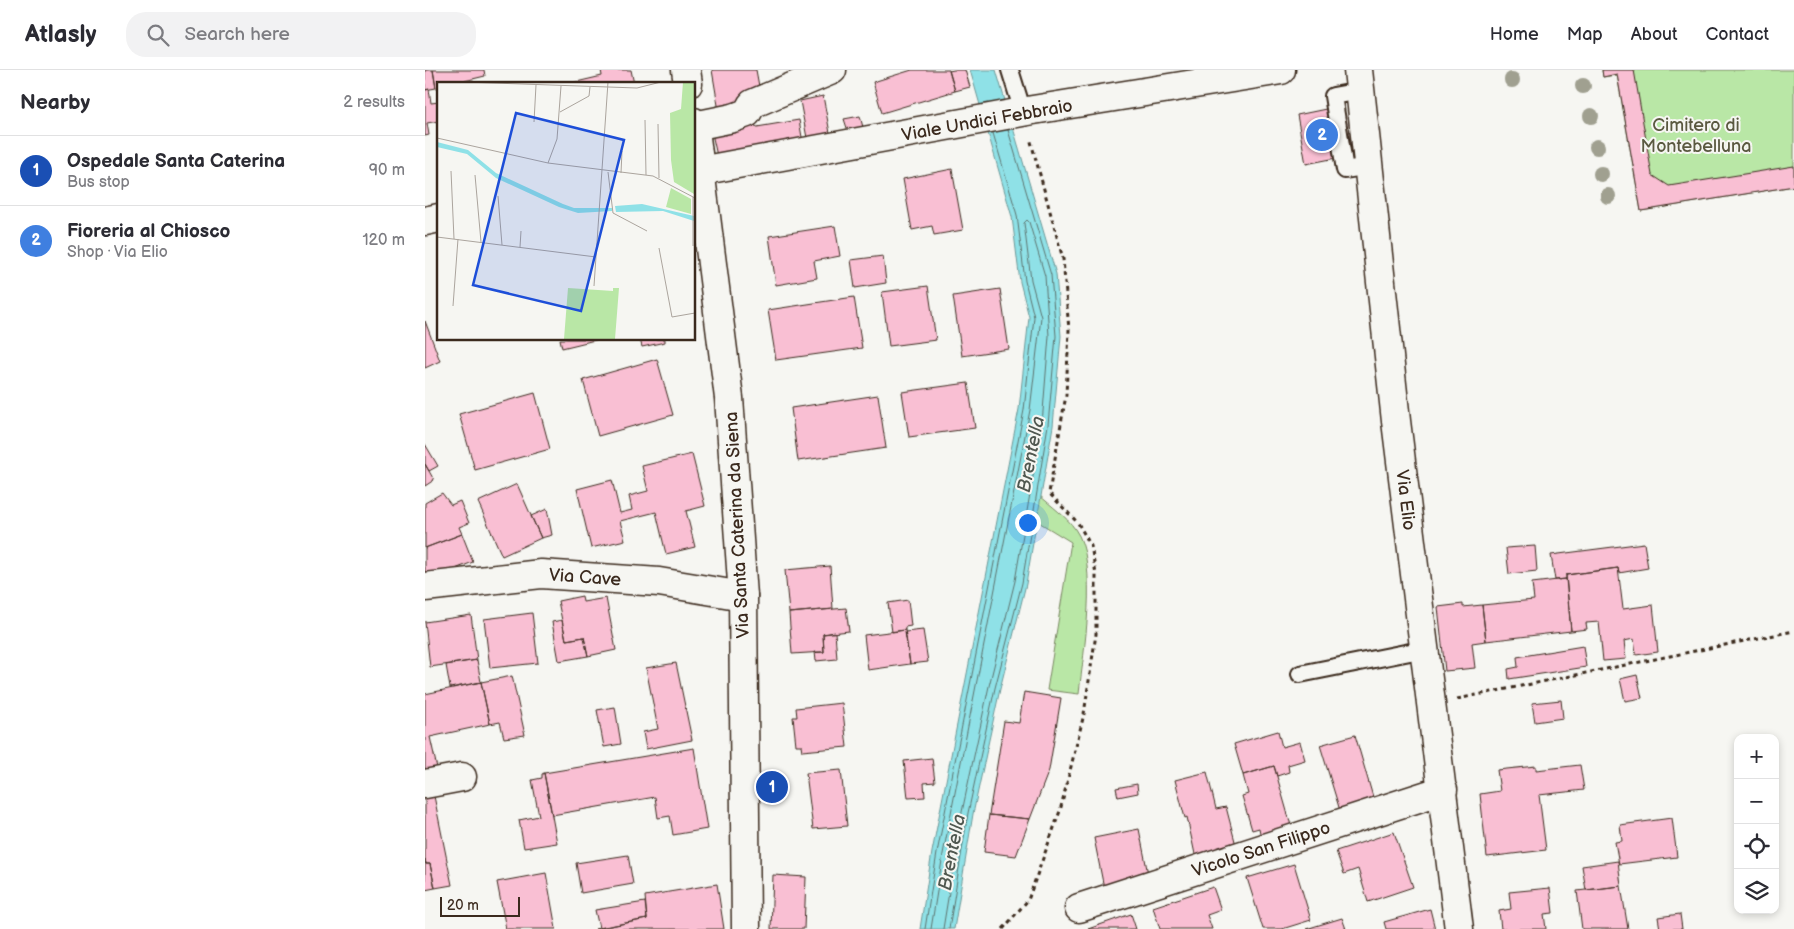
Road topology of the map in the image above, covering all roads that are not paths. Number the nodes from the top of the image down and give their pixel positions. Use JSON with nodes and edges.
{"nodes":[{"id":1,"x":832,"y":70,"type":"edge"},
{"id":2,"x":1010,"y":70,"type":"edge"},
{"id":3,"x":1281,"y":70,"type":"edge"},
{"id":4,"x":1359,"y":80,"type":"edge"},
{"id":5,"x":1019,"y":113,"type":"junction"},
{"id":6,"x":695,"y":124,"type":"edge"},
{"id":7,"x":695,"y":140,"type":"edge"},
{"id":8,"x":697,"y":171,"type":"edge"},
{"id":9,"x":425,"y":587,"type":"edge"},
{"id":10,"x":743,"y":596,"type":"junction"},
{"id":11,"x":1425,"y":649,"type":"junction"},
{"id":12,"x":1300,"y":674,"type":"dead end"},
{"id":13,"x":462,"y":777,"type":"dead end"},
{"id":14,"x":425,"y":784,"type":"edge"},
{"id":15,"x":1443,"y":790,"type":"junction"},
{"id":16,"x":1079,"y":908,"type":"dead end"},
{"id":17,"x":746,"y":929,"type":"edge"},
{"id":18,"x":1459,"y":929,"type":"edge"}],
"edges":[{"from":1,"to":6,"type":"street"},
{"from":2,"to":5,"type":"lane"},
{"from":3,"to":5,"type":"street","name":"Viale Undici Febbraio"},
{"from":4,"to":11,"type":"street","name":"Via Elio"},
{"from":5,"to":8,"type":"street","name":"Viale Undici Febbraio"},
{"from":7,"to":8,"type":"street","name":"Via Santa Caterina da Siena"},
{"from":8,"to":10,"type":"street","name":"Via Santa Caterina da Siena"},
{"from":9,"to":10,"type":"street","name":"Via Cave"},
{"from":10,"to":17,"type":"street","name":"Via Santa Caterina da Siena"},
{"from":11,"to":12,"type":"lane"},
{"from":11,"to":15,"type":"street","name":"Via Elio"},
{"from":13,"to":14,"type":"street"},
{"from":15,"to":16,"type":"street","name":"Vicolo San Filippo"},
{"from":15,"to":18,"type":"street","name":"Via Elio"}]}
